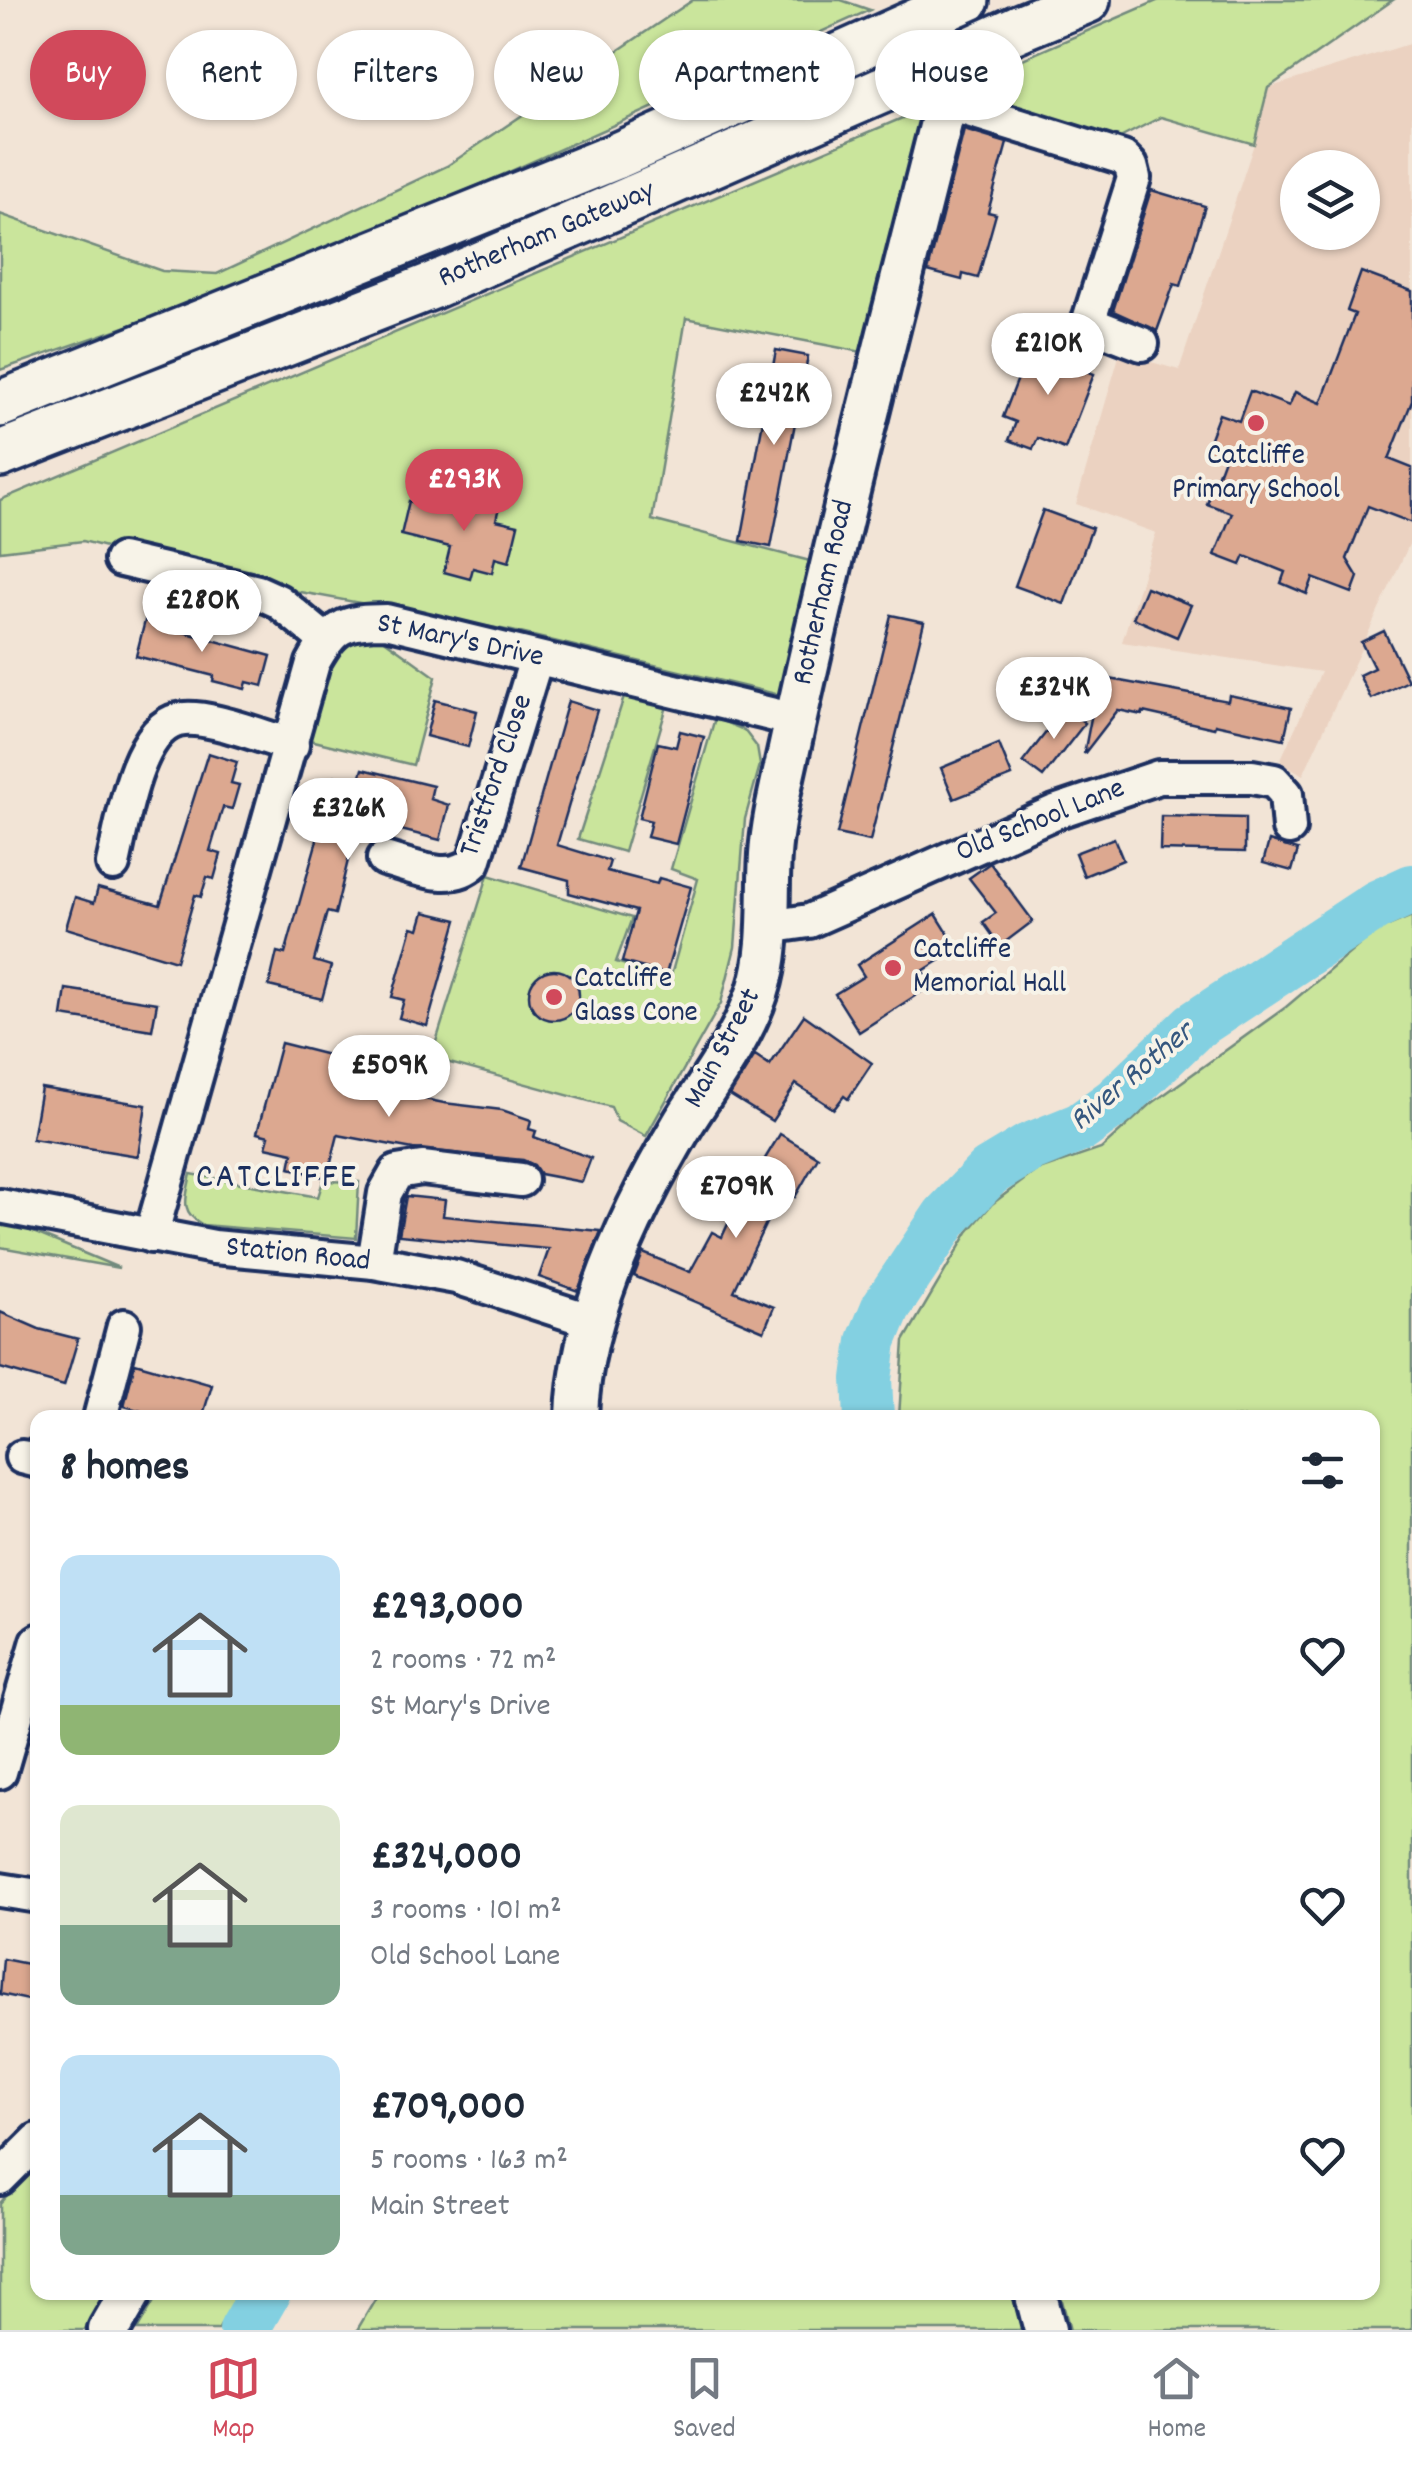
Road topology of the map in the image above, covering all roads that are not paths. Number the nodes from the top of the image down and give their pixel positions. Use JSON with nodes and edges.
{"nodes":[{"id":1,"x":969,"y":0,"type":"edge"},
{"id":2,"x":1087,"y":0,"type":"edge"},
{"id":3,"x":962,"y":30,"type":"edge"},
{"id":4,"x":942,"y":120,"type":"edge"},
{"id":5,"x":1001,"y":120,"type":"edge"},
{"id":6,"x":1142,"y":344,"type":"dead end"},
{"id":7,"x":0,"y":404,"type":"edge"},
{"id":8,"x":0,"y":454,"type":"edge"},
{"id":9,"x":121,"y":560,"type":"dead end"},
{"id":10,"x":326,"y":640,"type":"junction"},
{"id":11,"x":536,"y":659,"type":"junction"},
{"id":12,"x":795,"y":720,"type":"junction"},
{"id":13,"x":292,"y":745,"type":"junction"},
{"id":14,"x":1290,"y":828,"type":"dead end"},
{"id":15,"x":384,"y":858,"type":"dead end"},
{"id":16,"x":113,"y":864,"type":"dead end"},
{"id":17,"x":768,"y":928,"type":"junction"},
{"id":18,"x":520,"y":1180,"type":"dead end"},
{"id":19,"x":0,"y":1206,"type":"edge"},
{"id":20,"x":150,"y":1236,"type":"junction"},
{"id":21,"x":374,"y":1262,"type":"junction"},
{"id":22,"x":592,"y":1322,"type":"junction"},
{"id":23,"x":124,"y":1326,"type":"dead end"},
{"id":24,"x":102,"y":1410,"type":"edge"},
{"id":25,"x":578,"y":1410,"type":"edge"},
{"id":26,"x":30,"y":1668,"type":"edge"},
{"id":27,"x":0,"y":1770,"type":"edge"},
{"id":28,"x":0,"y":1890,"type":"edge"},
{"id":29,"x":30,"y":1895,"type":"edge"},
{"id":30,"x":30,"y":2148,"type":"edge"},
{"id":31,"x":0,"y":2178,"type":"edge"},
{"id":32,"x":126,"y":2300,"type":"edge"},
{"id":33,"x":1037,"y":2300,"type":"edge"},
{"id":34,"x":108,"y":2330,"type":"edge"},
{"id":35,"x":1045,"y":2330,"type":"edge"}],
"edges":[{"from":1,"to":3,"type":"main road","name":"Rotherham Road"},
{"from":1,"to":7,"type":"highway","name":"Rotherham Gateway"},
{"from":2,"to":8,"type":"highway","name":"Rotherham Gateway","bridge":true},
{"from":4,"to":12,"type":"main road","name":"Rotherham Road"},
{"from":5,"to":6,"type":"street"},
{"from":9,"to":10,"type":"street"},
{"from":10,"to":11,"type":"street","name":"St Mary's Drive"},
{"from":10,"to":13,"type":"street"},
{"from":11,"to":12,"type":"street","name":"St Mary's Drive"},
{"from":11,"to":15,"type":"street","name":"Tristford Close"},
{"from":12,"to":17,"type":"main road","name":"Main Street"},
{"from":13,"to":16,"type":"street"},
{"from":13,"to":20,"type":"street"},
{"from":14,"to":17,"type":"street","name":"Old School Lane"},
{"from":17,"to":22,"type":"main road","name":"Main Street"},
{"from":18,"to":21,"type":"street"},
{"from":19,"to":20,"type":"street","name":"Station Road"},
{"from":20,"to":21,"type":"street","name":"Station Road"},
{"from":21,"to":22,"type":"street","name":"Station Road"},
{"from":22,"to":25,"type":"main road","name":"Main Street"},
{"from":23,"to":24,"type":"street"},
{"from":26,"to":27,"type":"street"},
{"from":28,"to":29,"type":"street"},
{"from":30,"to":31,"type":"street"},
{"from":32,"to":34,"type":"main road"},
{"from":33,"to":35,"type":"main road"}]}
